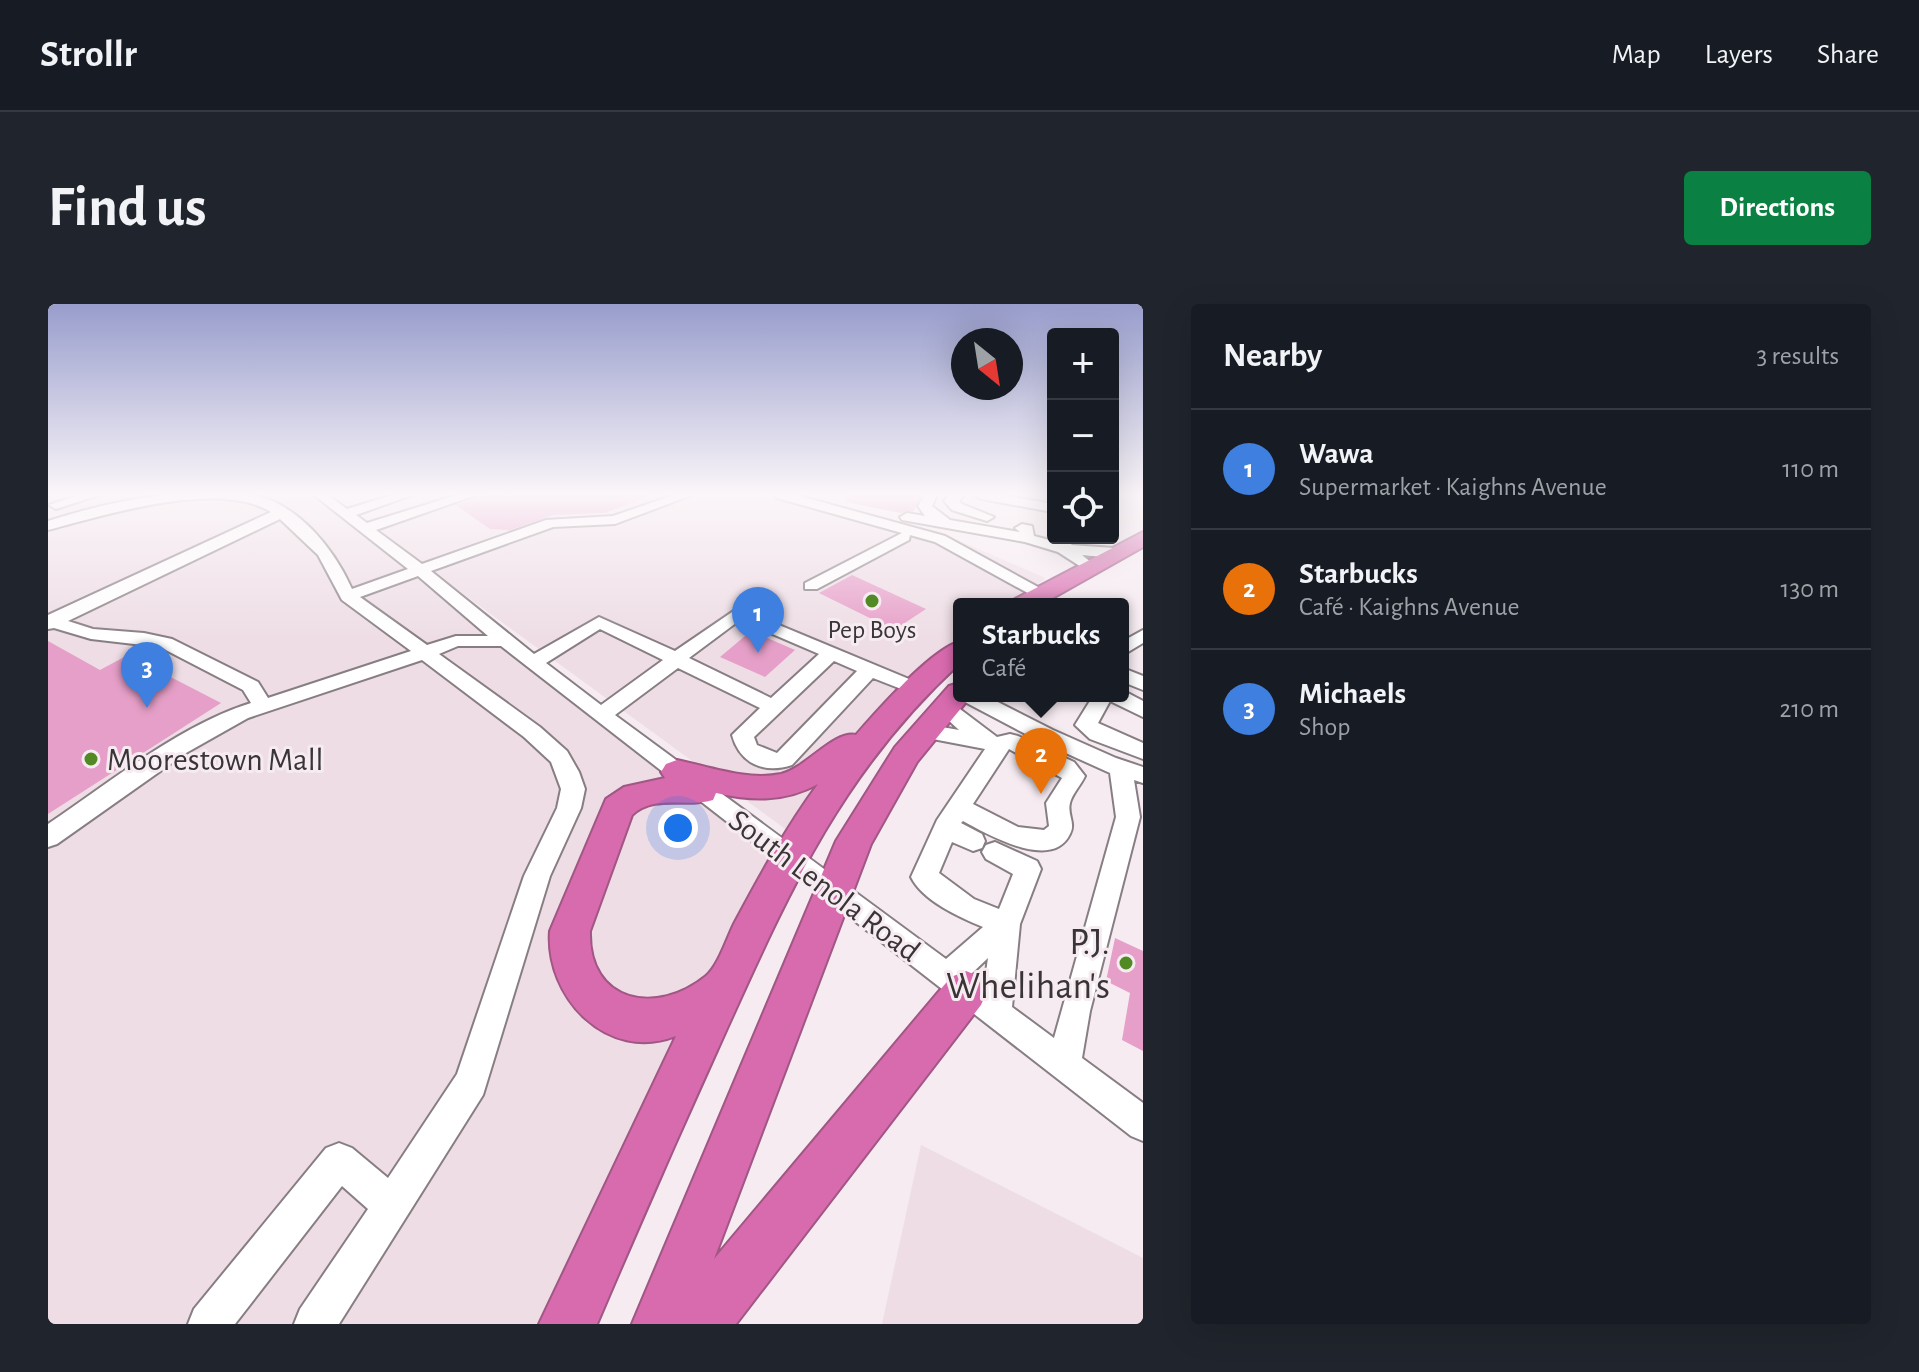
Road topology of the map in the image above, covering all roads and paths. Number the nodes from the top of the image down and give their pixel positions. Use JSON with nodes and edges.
{"nodes":[{"id":1,"x":218,"y":543,"type":"edge"},
{"id":2,"x":312,"y":543,"type":"edge"},
{"id":3,"x":383,"y":543,"type":"edge"},
{"id":4,"x":498,"y":543,"type":"edge"},
{"id":5,"x":893,"y":543,"type":"edge"},
{"id":6,"x":949,"y":543,"type":"edge"},
{"id":7,"x":1134,"y":543,"type":"edge"},
{"id":8,"x":1067,"y":544,"type":"edge"},
{"id":9,"x":1071,"y":544,"type":"edge"},
{"id":10,"x":1114,"y":553,"type":"junction"},
{"id":11,"x":1143,"y":562,"type":"edge"},
{"id":12,"x":1089,"y":567,"type":"junction"},
{"id":13,"x":422,"y":571,"type":"junction"},
{"id":14,"x":811,"y":586,"type":"dead end"},
{"id":15,"x":348,"y":596,"type":"junction"},
{"id":16,"x":1032,"y":598,"type":"edge"},
{"id":17,"x":1035,"y":598,"type":"edge"},
{"id":18,"x":1080,"y":598,"type":"edge"},
{"id":19,"x":49,"y":622,"type":"edge"},
{"id":20,"x":505,"y":641,"type":"junction"},
{"id":21,"x":423,"y":652,"type":"junction"},
{"id":22,"x":832,"y":653,"type":"junction"},
{"id":23,"x":953,"y":655,"type":"edge"},
{"id":24,"x":676,"y":660,"type":"junction"},
{"id":25,"x":533,"y":663,"type":"junction"},
{"id":26,"x":870,"y":669,"type":"junction"},
{"id":27,"x":914,"y":688,"type":"junction"},
{"id":28,"x":1099,"y":702,"type":"edge"},
{"id":29,"x":262,"y":705,"type":"junction"},
{"id":30,"x":774,"y":707,"type":"junction"},
{"id":31,"x":950,"y":707,"type":"edge"},
{"id":32,"x":602,"y":715,"type":"junction"},
{"id":33,"x":880,"y":723,"type":"junction"},
{"id":34,"x":994,"y":744,"type":"junction"},
{"id":35,"x":1143,"y":751,"type":"edge"},
{"id":36,"x":1131,"y":771,"type":"edge"},
{"id":37,"x":687,"y":781,"type":"junction"},
{"id":38,"x":952,"y":818,"type":"junction"},
{"id":39,"x":48,"y":837,"type":"edge"},
{"id":40,"x":789,"y":858,"type":"junction"},
{"id":41,"x":832,"y":890,"type":"junction"},
{"id":42,"x":1006,"y":924,"type":"junction"},
{"id":43,"x":723,"y":989,"type":"junction"},
{"id":44,"x":970,"y":994,"type":"junction"},
{"id":45,"x":1064,"y":1065,"type":"junction"},
{"id":46,"x":1143,"y":1124,"type":"edge"},
{"id":47,"x":392,"y":1205,"type":"junction"},
{"id":48,"x":209,"y":1324,"type":"edge"},
{"id":49,"x":315,"y":1324,"type":"edge"},
{"id":50,"x":568,"y":1324,"type":"edge"},
{"id":51,"x":661,"y":1324,"type":"edge"},
{"id":52,"x":700,"y":1324,"type":"edge"}],
"edges":[{"from":1,"to":19,"type":"street"},
{"from":2,"to":15,"type":"street"},
{"from":3,"to":13,"type":"street","name":"South Lenola Road"},
{"from":4,"to":13,"type":"street"},
{"from":5,"to":14,"type":"street"},
{"from":6,"to":16,"type":"street"},
{"from":7,"to":10,"type":"highway"},
{"from":8,"to":12,"type":"street"},
{"from":9,"to":10,"type":"street"},
{"from":10,"to":12,"type":"highway"},
{"from":11,"to":18,"type":"highway"},
{"from":12,"to":17,"type":"highway"},
{"from":13,"to":15,"type":"street"},
{"from":13,"to":20,"type":"street","name":"South Lenola Road"},
{"from":15,"to":21,"type":"street"},
{"from":19,"to":29,"type":"street"},
{"from":20,"to":21,"type":"street"},
{"from":20,"to":25,"type":"street","name":"South Lenola Road"},
{"from":21,"to":29,"type":"street"},
{"from":21,"to":47,"type":"street"},
{"from":22,"to":24,"type":"street"},
{"from":22,"to":26,"type":"street"},
{"from":22,"to":30,"type":"street"},
{"from":23,"to":27,"type":"highway"},
{"from":24,"to":25,"type":"street"},
{"from":24,"to":30,"type":"street"},
{"from":24,"to":32,"type":"street"},
{"from":25,"to":32,"type":"street","name":"South Lenola Road"},
{"from":26,"to":27,"type":"street"},
{"from":26,"to":30,"type":"street"},
{"from":27,"to":33,"type":"highway"},
{"from":28,"to":35,"type":"street"},
{"from":29,"to":39,"type":"street"},
{"from":31,"to":34,"type":"street"},
{"from":31,"to":34,"type":"street"},
{"from":31,"to":36,"type":"street"},
{"from":31,"to":41,"type":"highway"},
{"from":32,"to":37,"type":"street","name":"South Lenola Road"},
{"from":33,"to":37,"type":"highway"},
{"from":33,"to":40,"type":"highway"},
{"from":34,"to":38,"type":"street"},
{"from":34,"to":38,"type":"street"},
{"from":36,"to":45,"type":"street"},
{"from":37,"to":40,"type":"street","name":"South Lenola Road"},
{"from":37,"to":43,"type":"highway"},
{"from":38,"to":42,"type":"street"},
{"from":38,"to":42,"type":"street"},
{"from":40,"to":41,"type":"street","name":"South Lenola Road"},
{"from":40,"to":43,"type":"highway"},
{"from":41,"to":44,"type":"street","name":"South Lenola Road"},
{"from":41,"to":51,"type":"highway"},
{"from":42,"to":44,"type":"street"},
{"from":42,"to":44,"type":"street"},
{"from":43,"to":50,"type":"highway"},
{"from":44,"to":45,"type":"street","name":"South Lenola Road"},
{"from":44,"to":52,"type":"highway"},
{"from":45,"to":46,"type":"street","name":"South Lenola Road"},
{"from":47,"to":48,"type":"street"},
{"from":47,"to":49,"type":"street"}]}
